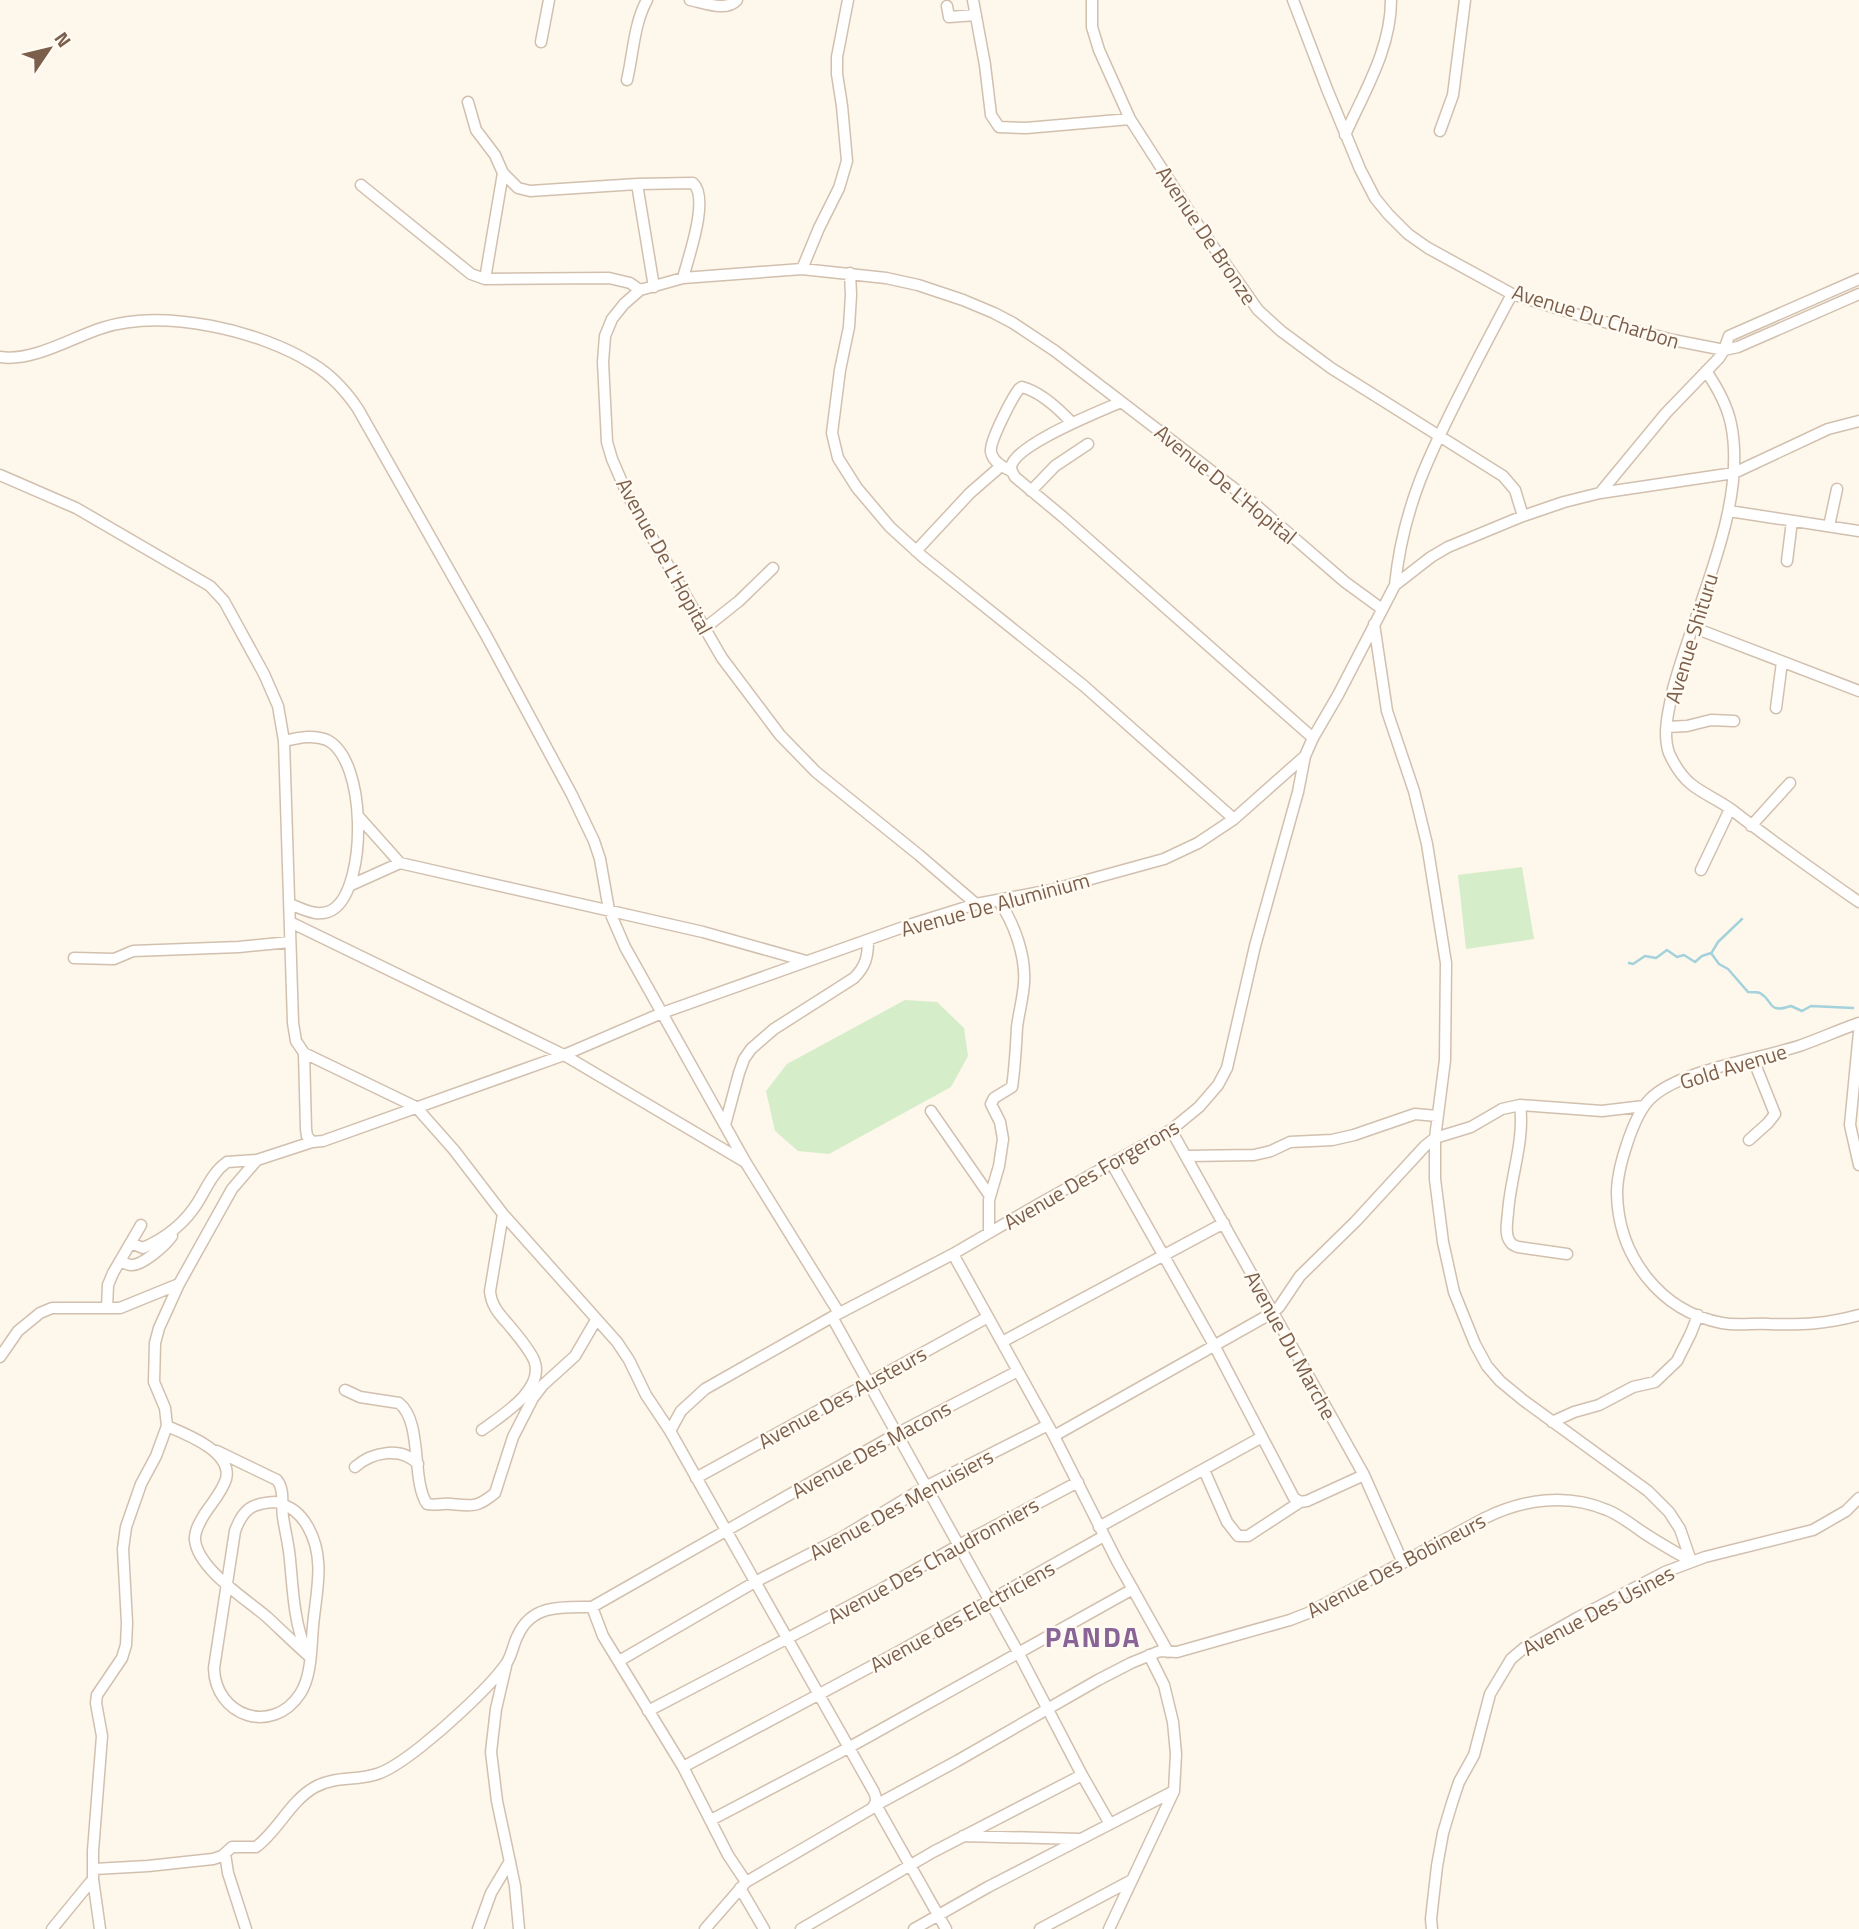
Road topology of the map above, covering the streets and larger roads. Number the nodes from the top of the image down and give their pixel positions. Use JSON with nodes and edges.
{"nodes":[{"id":1,"x":549,"y":0,"type":"edge"},
{"id":2,"x":647,"y":0,"type":"edge"},
{"id":3,"x":690,"y":0,"type":"edge"},
{"id":4,"x":737,"y":0,"type":"edge"},
{"id":5,"x":848,"y":0,"type":"edge"},
{"id":6,"x":973,"y":0,"type":"edge"},
{"id":7,"x":1092,"y":0,"type":"edge"},
{"id":8,"x":1293,"y":0,"type":"edge"},
{"id":9,"x":1391,"y":0,"type":"edge"},
{"id":10,"x":1465,"y":0,"type":"edge"},
{"id":11,"x":947,"y":6,"type":"dead end"},
{"id":12,"x":976,"y":15,"type":"junction"},
{"id":13,"x":541,"y":42,"type":"dead end"},
{"id":14,"x":627,"y":80,"type":"dead end"},
{"id":15,"x":468,"y":102,"type":"dead end"},
{"id":16,"x":1130,"y":119,"type":"junction"},
{"id":17,"x":1440,"y":131,"type":"dead end"},
{"id":18,"x":1345,"y":135,"type":"junction"},
{"id":19,"x":503,"y":173,"type":"junction"},
{"id":20,"x":637,"y":184,"type":"junction"},
{"id":21,"x":361,"y":185,"type":"dead end"},
{"id":22,"x":802,"y":269,"type":"junction"},
{"id":23,"x":850,"y":272,"type":"junction"},
{"id":24,"x":683,"y":278,"type":"junction"},
{"id":25,"x":485,"y":279,"type":"junction"},
{"id":26,"x":1859,"y":279,"type":"edge"},
{"id":27,"x":654,"y":287,"type":"junction"},
{"id":28,"x":640,"y":290,"type":"junction"},
{"id":29,"x":1827,"y":292,"type":"junction"},
{"id":30,"x":1513,"y":294,"type":"junction"},
{"id":31,"x":1859,"y":294,"type":"edge"},
{"id":32,"x":1833,"y":304,"type":"junction"},
{"id":33,"x":1776,"y":315,"type":"junction"},
{"id":34,"x":1782,"y":327,"type":"junction"},
{"id":35,"x":1724,"y":350,"type":"junction"},
{"id":36,"x":0,"y":357,"type":"edge"},
{"id":37,"x":1706,"y":371,"type":"junction"},
{"id":38,"x":1122,"y":402,"type":"junction"},
{"id":39,"x":1859,"y":421,"type":"edge"},
{"id":40,"x":1072,"y":423,"type":"junction"},
{"id":41,"x":1438,"y":435,"type":"junction"},
{"id":42,"x":1088,"y":444,"type":"dead end"},
{"id":43,"x":1006,"y":468,"type":"junction"},
{"id":44,"x":1734,"y":473,"type":"junction"},
{"id":45,"x":0,"y":475,"type":"edge"},
{"id":46,"x":1837,"y":489,"type":"dead end"},
{"id":47,"x":1031,"y":491,"type":"junction"},
{"id":48,"x":1600,"y":493,"type":"junction"},
{"id":49,"x":1729,"y":511,"type":"junction"},
{"id":50,"x":1522,"y":516,"type":"junction"},
{"id":51,"x":1792,"y":521,"type":"junction"},
{"id":52,"x":1829,"y":526,"type":"junction"},
{"id":53,"x":1859,"y":531,"type":"edge"},
{"id":54,"x":916,"y":551,"type":"junction"},
{"id":55,"x":1787,"y":561,"type":"dead end"},
{"id":56,"x":773,"y":568,"type":"dead end"},
{"id":57,"x":1395,"y":585,"type":"junction"},
{"id":58,"x":1382,"y":609,"type":"junction"},
{"id":59,"x":1374,"y":624,"type":"junction"},
{"id":60,"x":1692,"y":627,"type":"junction"},
{"id":61,"x":705,"y":628,"type":"junction"},
{"id":62,"x":1782,"y":662,"type":"junction"},
{"id":63,"x":1859,"y":691,"type":"edge"},
{"id":64,"x":1776,"y":708,"type":"dead end"},
{"id":65,"x":1734,"y":721,"type":"dead end"},
{"id":66,"x":1667,"y":727,"type":"junction"},
{"id":67,"x":1313,"y":738,"type":"junction"},
{"id":68,"x":284,"y":741,"type":"junction"},
{"id":69,"x":1305,"y":756,"type":"junction"},
{"id":70,"x":1790,"y":783,"type":"dead end"},
{"id":71,"x":1730,"y":809,"type":"junction"},
{"id":72,"x":359,"y":817,"type":"junction"},
{"id":73,"x":1234,"y":819,"type":"junction"},
{"id":74,"x":1751,"y":826,"type":"junction"},
{"id":75,"x":400,"y":863,"type":"junction"},
{"id":76,"x":1702,"y":870,"type":"dead end"},
{"id":77,"x":351,"y":885,"type":"junction"},
{"id":78,"x":998,"y":900,"type":"junction"},
{"id":79,"x":1859,"y":902,"type":"edge"},
{"id":80,"x":289,"y":904,"type":"junction"},
{"id":81,"x":976,"y":904,"type":"junction"},
{"id":82,"x":610,"y":910,"type":"junction"},
{"id":83,"x":290,"y":922,"type":"junction"},
{"id":84,"x":868,"y":940,"type":"junction"},
{"id":85,"x":290,"y":942,"type":"junction"},
{"id":86,"x":74,"y":958,"type":"dead end"},
{"id":87,"x":807,"y":961,"type":"junction"},
{"id":88,"x":662,"y":1013,"type":"junction"},
{"id":89,"x":1859,"y":1023,"type":"edge"},
{"id":90,"x":1859,"y":1032,"type":"edge"},
{"id":91,"x":304,"y":1053,"type":"junction"},
{"id":92,"x":564,"y":1055,"type":"junction"},
{"id":93,"x":1754,"y":1059,"type":"junction"},
{"id":94,"x":1520,"y":1105,"type":"junction"},
{"id":95,"x":1644,"y":1106,"type":"junction"},
{"id":96,"x":416,"y":1107,"type":"junction"},
{"id":97,"x":931,"y":1111,"type":"dead end"},
{"id":98,"x":1437,"y":1116,"type":"junction"},
{"id":99,"x":725,"y":1125,"type":"junction"},
{"id":100,"x":1171,"y":1130,"type":"junction"},
{"id":101,"x":1434,"y":1138,"type":"junction"},
{"id":102,"x":1749,"y":1140,"type":"dead end"},
{"id":103,"x":312,"y":1142,"type":"junction"},
{"id":104,"x":1186,"y":1156,"type":"junction"},
{"id":105,"x":257,"y":1160,"type":"junction"},
{"id":106,"x":747,"y":1163,"type":"junction"},
{"id":107,"x":1112,"y":1164,"type":"junction"},
{"id":108,"x":1859,"y":1165,"type":"edge"},
{"id":109,"x":990,"y":1196,"type":"junction"},
{"id":110,"x":503,"y":1214,"type":"junction"},
{"id":111,"x":1224,"y":1223,"type":"junction"},
{"id":112,"x":141,"y":1225,"type":"dead end"},
{"id":113,"x":174,"y":1230,"type":"junction"},
{"id":114,"x":989,"y":1233,"type":"junction"},
{"id":115,"x":131,"y":1243,"type":"junction"},
{"id":116,"x":953,"y":1254,"type":"junction"},
{"id":117,"x":1164,"y":1254,"type":"junction"},
{"id":118,"x":1567,"y":1254,"type":"dead end"},
{"id":119,"x":120,"y":1261,"type":"junction"},
{"id":120,"x":179,"y":1284,"type":"junction"},
{"id":121,"x":107,"y":1308,"type":"junction"},
{"id":122,"x":1272,"y":1313,"type":"junction"},
{"id":123,"x":836,"y":1315,"type":"junction"},
{"id":124,"x":1698,"y":1315,"type":"junction"},
{"id":125,"x":1859,"y":1315,"type":"edge"},
{"id":126,"x":988,"y":1317,"type":"junction"},
{"id":127,"x":596,"y":1320,"type":"junction"},
{"id":128,"x":1003,"y":1342,"type":"junction"},
{"id":129,"x":1214,"y":1345,"type":"junction"},
{"id":130,"x":0,"y":1357,"type":"edge"},
{"id":131,"x":1018,"y":1371,"type":"junction"},
{"id":132,"x":868,"y":1383,"type":"junction"},
{"id":133,"x":345,"y":1390,"type":"dead end"},
{"id":134,"x":1552,"y":1422,"type":"junction"},
{"id":135,"x":1048,"y":1425,"type":"junction"},
{"id":136,"x":167,"y":1426,"type":"junction"},
{"id":137,"x":482,"y":1430,"type":"dead end"},
{"id":138,"x":670,"y":1431,"type":"junction"},
{"id":139,"x":896,"y":1434,"type":"junction"},
{"id":140,"x":1054,"y":1436,"type":"junction"},
{"id":141,"x":1262,"y":1437,"type":"junction"},
{"id":142,"x":210,"y":1448,"type":"junction"},
{"id":143,"x":418,"y":1464,"type":"junction"},
{"id":144,"x":355,"y":1467,"type":"dead end"},
{"id":145,"x":1204,"y":1470,"type":"junction"},
{"id":146,"x":1364,"y":1475,"type":"junction"},
{"id":147,"x":696,"y":1478,"type":"junction"},
{"id":148,"x":1078,"y":1482,"type":"junction"},
{"id":149,"x":925,"y":1487,"type":"junction"},
{"id":150,"x":1859,"y":1498,"type":"edge"},
{"id":151,"x":1300,"y":1502,"type":"junction"},
{"id":152,"x":282,"y":1504,"type":"junction"},
{"id":153,"x":726,"y":1530,"type":"junction"},
{"id":154,"x":1102,"y":1531,"type":"junction"},
{"id":155,"x":959,"y":1545,"type":"junction"},
{"id":156,"x":1691,"y":1561,"type":"junction"},
{"id":157,"x":1403,"y":1563,"type":"junction"},
{"id":158,"x":755,"y":1582,"type":"junction"},
{"id":159,"x":227,"y":1585,"type":"junction"},
{"id":160,"x":1133,"y":1589,"type":"junction"},
{"id":161,"x":989,"y":1601,"type":"junction"},
{"id":162,"x":592,"y":1607,"type":"junction"},
{"id":163,"x":788,"y":1639,"type":"junction"},
{"id":164,"x":1018,"y":1652,"type":"junction"},
{"id":165,"x":1168,"y":1652,"type":"junction"},
{"id":166,"x":1149,"y":1655,"type":"junction"},
{"id":167,"x":310,"y":1657,"type":"junction"},
{"id":168,"x":618,"y":1661,"type":"junction"},
{"id":169,"x":507,"y":1663,"type":"junction"},
{"id":170,"x":819,"y":1694,"type":"junction"},
{"id":171,"x":1049,"y":1710,"type":"junction"},
{"id":172,"x":648,"y":1711,"type":"junction"},
{"id":173,"x":848,"y":1748,"type":"junction"},
{"id":174,"x":683,"y":1767,"type":"junction"},
{"id":175,"x":1082,"y":1775,"type":"junction"},
{"id":176,"x":1174,"y":1791,"type":"junction"},
{"id":177,"x":876,"y":1805,"type":"junction"},
{"id":178,"x":711,"y":1820,"type":"junction"},
{"id":179,"x":1110,"y":1824,"type":"junction"},
{"id":180,"x":961,"y":1836,"type":"junction"},
{"id":181,"x":1083,"y":1839,"type":"junction"},
{"id":182,"x":225,"y":1854,"type":"junction"},
{"id":183,"x":510,"y":1861,"type":"junction"},
{"id":184,"x":909,"y":1865,"type":"junction"},
{"id":185,"x":93,"y":1874,"type":"junction"},
{"id":186,"x":1132,"y":1880,"type":"junction"},
{"id":187,"x":743,"y":1885,"type":"junction"},
{"id":188,"x":938,"y":1915,"type":"junction"},
{"id":189,"x":54,"y":1928,"type":"edge"},
{"id":190,"x":100,"y":1929,"type":"edge"},
{"id":191,"x":246,"y":1929,"type":"edge"},
{"id":192,"x":478,"y":1929,"type":"edge"},
{"id":193,"x":519,"y":1929,"type":"edge"},
{"id":194,"x":705,"y":1929,"type":"edge"},
{"id":195,"x":764,"y":1929,"type":"edge"},
{"id":196,"x":801,"y":1929,"type":"edge"},
{"id":197,"x":914,"y":1929,"type":"edge"},
{"id":198,"x":946,"y":1929,"type":"edge"},
{"id":199,"x":1040,"y":1929,"type":"edge"},
{"id":200,"x":1109,"y":1929,"type":"edge"},
{"id":201,"x":1432,"y":1929,"type":"edge"}],
"edges":[{"from":1,"to":13,"type":"street"},
{"from":2,"to":14,"type":"street"},
{"from":3,"to":4,"type":"street"},
{"from":5,"to":22,"type":"street"},
{"from":6,"to":12,"type":"street"},
{"from":7,"to":16,"type":"street","name":"Avenue De Bronze"},
{"from":8,"to":18,"type":"street","name":"Avenue Du Charbon"},
{"from":9,"to":18,"type":"street"},
{"from":10,"to":17,"type":"street"},
{"from":11,"to":12,"type":"street"},
{"from":12,"to":16,"type":"street"},
{"from":15,"to":19,"type":"street"},
{"from":16,"to":41,"type":"street","name":"Avenue De Bronze"},
{"from":18,"to":30,"type":"street","name":"Avenue Du Charbon"},
{"from":19,"to":20,"type":"street"},
{"from":19,"to":25,"type":"street"},
{"from":20,"to":24,"type":"street"},
{"from":20,"to":27,"type":"street"},
{"from":21,"to":25,"type":"street"},
{"from":22,"to":23,"type":"street","name":"Avenue De L'Hopital"},
{"from":22,"to":24,"type":"street","name":"Avenue De L'Hopital"},
{"from":23,"to":38,"type":"street","name":"Avenue De L'Hopital"},
{"from":23,"to":54,"type":"street"},
{"from":24,"to":27,"type":"street","name":"Avenue De L'Hopital"},
{"from":25,"to":28,"type":"street"},
{"from":26,"to":29,"type":"street"},
{"from":27,"to":28,"type":"street","name":"Avenue De L'Hopital"},
{"from":28,"to":61,"type":"street","name":"Avenue De L'Hopital"},
{"from":29,"to":32,"type":"street"},
{"from":29,"to":33,"type":"street"},
{"from":30,"to":35,"type":"street","name":"Avenue Du Charbon"},
{"from":30,"to":41,"type":"street"},
{"from":31,"to":32,"type":"street"},
{"from":32,"to":34,"type":"street"},
{"from":33,"to":34,"type":"street"},
{"from":33,"to":35,"type":"street"},
{"from":34,"to":35,"type":"street"},
{"from":35,"to":37,"type":"street"},
{"from":36,"to":82,"type":"street"},
{"from":37,"to":44,"type":"street","name":"Avenue Shituru"},
{"from":37,"to":48,"type":"street"},
{"from":38,"to":40,"type":"street"},
{"from":38,"to":58,"type":"street","name":"Avenue De L'Hopital"},
{"from":39,"to":44,"type":"street"},
{"from":40,"to":43,"type":"street"},
{"from":40,"to":43,"type":"street"},
{"from":41,"to":50,"type":"street","name":"Avenue De Bronze"},
{"from":41,"to":57,"type":"street"},
{"from":42,"to":47,"type":"street"},
{"from":43,"to":47,"type":"street"},
{"from":43,"to":54,"type":"street"},
{"from":44,"to":48,"type":"street"},
{"from":44,"to":49,"type":"street","name":"Avenue Shituru"},
{"from":45,"to":68,"type":"street"},
{"from":46,"to":52,"type":"street"},
{"from":47,"to":67,"type":"street"},
{"from":48,"to":50,"type":"street"},
{"from":49,"to":51,"type":"street"},
{"from":49,"to":60,"type":"street","name":"Avenue Shituru"},
{"from":50,"to":57,"type":"street"},
{"from":51,"to":52,"type":"street"},
{"from":51,"to":55,"type":"street"},
{"from":52,"to":53,"type":"street"},
{"from":54,"to":73,"type":"street"},
{"from":56,"to":61,"type":"street"},
{"from":57,"to":58,"type":"street"},
{"from":58,"to":59,"type":"street"},
{"from":59,"to":67,"type":"street"},
{"from":59,"to":98,"type":"street"},
{"from":60,"to":62,"type":"street"},
{"from":60,"to":66,"type":"street","name":"Avenue Shituru"},
{"from":61,"to":81,"type":"street","name":"Avenue De L'Hopital"},
{"from":62,"to":63,"type":"street"},
{"from":62,"to":64,"type":"street"},
{"from":65,"to":66,"type":"street"},
{"from":66,"to":71,"type":"street","name":"Avenue Shituru"},
{"from":67,"to":69,"type":"street"},
{"from":68,"to":72,"type":"street"},
{"from":68,"to":80,"type":"street"},
{"from":69,"to":73,"type":"street","name":"Avenue De Aluminium"},
{"from":69,"to":100,"type":"street","name":"Avenue Des Forgerons"},
{"from":70,"to":74,"type":"street"},
{"from":71,"to":74,"type":"street","name":"Avenue Shituru"},
{"from":71,"to":76,"type":"street"},
{"from":72,"to":75,"type":"street"},
{"from":72,"to":77,"type":"street"},
{"from":73,"to":78,"type":"street","name":"Avenue De Aluminium"},
{"from":74,"to":79,"type":"street","name":"Avenue Shituru"},
{"from":75,"to":77,"type":"street"},
{"from":75,"to":82,"type":"street"},
{"from":77,"to":80,"type":"street"},
{"from":78,"to":81,"type":"street","name":"Avenue De Aluminium"},
{"from":78,"to":109,"type":"street"},
{"from":80,"to":83,"type":"street"},
{"from":81,"to":84,"type":"street","name":"Avenue De Aluminium"},
{"from":82,"to":87,"type":"street"},
{"from":82,"to":88,"type":"street"},
{"from":83,"to":85,"type":"street"},
{"from":83,"to":92,"type":"street"},
{"from":84,"to":87,"type":"street","name":"Avenue De Aluminium"},
{"from":84,"to":99,"type":"street"},
{"from":85,"to":86,"type":"street"},
{"from":85,"to":91,"type":"street"},
{"from":87,"to":88,"type":"street","name":"Avenue De Aluminium"},
{"from":88,"to":92,"type":"street","name":"Avenue De Aluminium"},
{"from":88,"to":99,"type":"street"},
{"from":89,"to":93,"type":"street","name":"Gold Avenue"},
{"from":90,"to":108,"type":"street"},
{"from":91,"to":96,"type":"street"},
{"from":91,"to":103,"type":"street"},
{"from":92,"to":96,"type":"street","name":"Avenue De Aluminium"},
{"from":92,"to":106,"type":"street"},
{"from":93,"to":95,"type":"street","name":"Gold Avenue"},
{"from":93,"to":102,"type":"street"},
{"from":94,"to":95,"type":"street"},
{"from":94,"to":101,"type":"street"},
{"from":94,"to":118,"type":"street"},
{"from":95,"to":124,"type":"street","name":"Gold Avenue"},
{"from":96,"to":103,"type":"street","name":"Avenue De Aluminium"},
{"from":96,"to":110,"type":"street"},
{"from":97,"to":109,"type":"street"},
{"from":98,"to":101,"type":"street"},
{"from":98,"to":104,"type":"street"},
{"from":99,"to":106,"type":"street"},
{"from":100,"to":104,"type":"street","name":"Avenue Du Marche"},
{"from":100,"to":107,"type":"street","name":"Avenue Des Forgerons"},
{"from":101,"to":122,"type":"street"},
{"from":101,"to":134,"type":"street"},
{"from":103,"to":105,"type":"street","name":"Avenue De Aluminium"},
{"from":104,"to":111,"type":"street","name":"Avenue Du Marche"},
{"from":105,"to":113,"type":"street","name":"Avenue De Aluminium"},
{"from":105,"to":120,"type":"street"},
{"from":106,"to":123,"type":"street"},
{"from":107,"to":114,"type":"street","name":"Avenue Des Forgerons"},
{"from":107,"to":117,"type":"street"},
{"from":109,"to":114,"type":"street"},
{"from":110,"to":127,"type":"street"},
{"from":110,"to":137,"type":"street"},
{"from":111,"to":117,"type":"street"},
{"from":111,"to":122,"type":"street","name":"Avenue Du Marche"},
{"from":112,"to":115,"type":"street"},
{"from":113,"to":115,"type":"street"},
{"from":113,"to":119,"type":"street","name":"Avenue De Aluminium"},
{"from":114,"to":116,"type":"street","name":"Avenue Des Forgerons"},
{"from":115,"to":119,"type":"street"},
{"from":116,"to":123,"type":"street","name":"Avenue Des Forgerons"},
{"from":116,"to":126,"type":"street"},
{"from":117,"to":128,"type":"street"},
{"from":117,"to":129,"type":"street"},
{"from":119,"to":121,"type":"street"},
{"from":120,"to":121,"type":"street"},
{"from":120,"to":136,"type":"street"},
{"from":121,"to":130,"type":"street"},
{"from":122,"to":129,"type":"street"},
{"from":122,"to":146,"type":"street","name":"Avenue Du Marche"},
{"from":123,"to":132,"type":"street"},
{"from":123,"to":138,"type":"street","name":"Avenue Des Forgerons"},
{"from":124,"to":125,"type":"street","name":"Gold Avenue"},
{"from":124,"to":134,"type":"street"},
{"from":126,"to":128,"type":"street"},
{"from":126,"to":132,"type":"street","name":"Avenue Des Austeurs"},
{"from":127,"to":138,"type":"street"},
{"from":127,"to":143,"type":"street"},
{"from":128,"to":131,"type":"street"},
{"from":129,"to":140,"type":"street"},
{"from":129,"to":141,"type":"street"},
{"from":131,"to":135,"type":"street"},
{"from":131,"to":139,"type":"street","name":"Avenue Des Macons"},
{"from":132,"to":139,"type":"street"},
{"from":132,"to":147,"type":"street","name":"Avenue Des Austeurs"},
{"from":133,"to":143,"type":"street"},
{"from":134,"to":156,"type":"street"},
{"from":135,"to":140,"type":"street"},
{"from":135,"to":149,"type":"street","name":"Avenue Des Menuisiers"},
{"from":136,"to":142,"type":"street"},
{"from":136,"to":185,"type":"street"},
{"from":138,"to":147,"type":"street"},
{"from":139,"to":149,"type":"street"},
{"from":139,"to":153,"type":"street","name":"Avenue Des Macons"},
{"from":140,"to":148,"type":"street"},
{"from":141,"to":145,"type":"street","name":"Avenue des Electriciens"},
{"from":141,"to":151,"type":"street"},
{"from":142,"to":152,"type":"street"},
{"from":142,"to":159,"type":"street"},
{"from":143,"to":144,"type":"street"},
{"from":145,"to":151,"type":"street"},
{"from":145,"to":154,"type":"street","name":"Avenue des Electriciens"},
{"from":146,"to":151,"type":"street"},
{"from":146,"to":157,"type":"street","name":"Avenue Du Marche"},
{"from":147,"to":153,"type":"street"},
{"from":148,"to":154,"type":"street"},
{"from":148,"to":155,"type":"street","name":"Avenue Des Chaudronniers"},
{"from":149,"to":155,"type":"street"},
{"from":149,"to":158,"type":"street","name":"Avenue Des Menuisiers"},
{"from":150,"to":156,"type":"street","name":"Avenue Des Usines"},
{"from":152,"to":159,"type":"street"},
{"from":152,"to":167,"type":"street"},
{"from":152,"to":167,"type":"street"},
{"from":153,"to":158,"type":"street"},
{"from":153,"to":162,"type":"street","name":"Avenue Des Macons"},
{"from":154,"to":160,"type":"street"},
{"from":154,"to":161,"type":"street","name":"Avenue des Electriciens"},
{"from":155,"to":161,"type":"street"},
{"from":155,"to":163,"type":"street","name":"Avenue Des Chaudronniers"},
{"from":156,"to":157,"type":"street","name":"Avenue Des Bobineurs"},
{"from":156,"to":201,"type":"street","name":"Avenue Des Usines"},
{"from":157,"to":165,"type":"street","name":"Avenue Des Bobineurs"},
{"from":158,"to":163,"type":"street"},
{"from":158,"to":168,"type":"street","name":"Avenue Des Menuisiers"},
{"from":159,"to":167,"type":"street"},
{"from":159,"to":167,"type":"street"},
{"from":160,"to":164,"type":"street"},
{"from":160,"to":165,"type":"street"},
{"from":161,"to":164,"type":"street"},
{"from":161,"to":170,"type":"street","name":"Avenue des Electriciens"},
{"from":162,"to":168,"type":"street"},
{"from":162,"to":169,"type":"street"},
{"from":163,"to":170,"type":"street"},
{"from":163,"to":172,"type":"street","name":"Avenue Des Chaudronniers"},
{"from":164,"to":171,"type":"street"},
{"from":164,"to":173,"type":"street"},
{"from":165,"to":166,"type":"street","name":"Avenue Des Bobineurs"},
{"from":166,"to":171,"type":"street","name":"Avenue Des Bobineurs"},
{"from":166,"to":176,"type":"street"},
{"from":168,"to":172,"type":"street"},
{"from":169,"to":182,"type":"street"},
{"from":169,"to":183,"type":"street"},
{"from":170,"to":173,"type":"street"},
{"from":170,"to":174,"type":"street","name":"Avenue des Electriciens"},
{"from":171,"to":175,"type":"street"},
{"from":171,"to":177,"type":"street","name":"Avenue Des Bobineurs"},
{"from":172,"to":174,"type":"street"},
{"from":173,"to":177,"type":"street"},
{"from":173,"to":178,"type":"street"},
{"from":174,"to":178,"type":"street"},
{"from":175,"to":179,"type":"street"},
{"from":175,"to":180,"type":"street"},
{"from":176,"to":179,"type":"street"},
{"from":176,"to":186,"type":"street"},
{"from":177,"to":184,"type":"street"},
{"from":177,"to":187,"type":"street","name":"Avenue Des Bobineurs"},
{"from":178,"to":187,"type":"street"},
{"from":179,"to":181,"type":"street"},
{"from":180,"to":181,"type":"street"},
{"from":180,"to":184,"type":"street"},
{"from":181,"to":188,"type":"street"},
{"from":182,"to":185,"type":"street"},
{"from":182,"to":191,"type":"street"},
{"from":183,"to":192,"type":"street"},
{"from":183,"to":193,"type":"street"},
{"from":184,"to":188,"type":"street"},
{"from":184,"to":196,"type":"street"},
{"from":185,"to":189,"type":"street"},
{"from":185,"to":190,"type":"street"},
{"from":186,"to":199,"type":"street"},
{"from":186,"to":200,"type":"street"},
{"from":187,"to":194,"type":"street","name":"Avenue Des Bobineurs"},
{"from":187,"to":195,"type":"street"},
{"from":188,"to":197,"type":"street"},
{"from":188,"to":198,"type":"street"}]}
